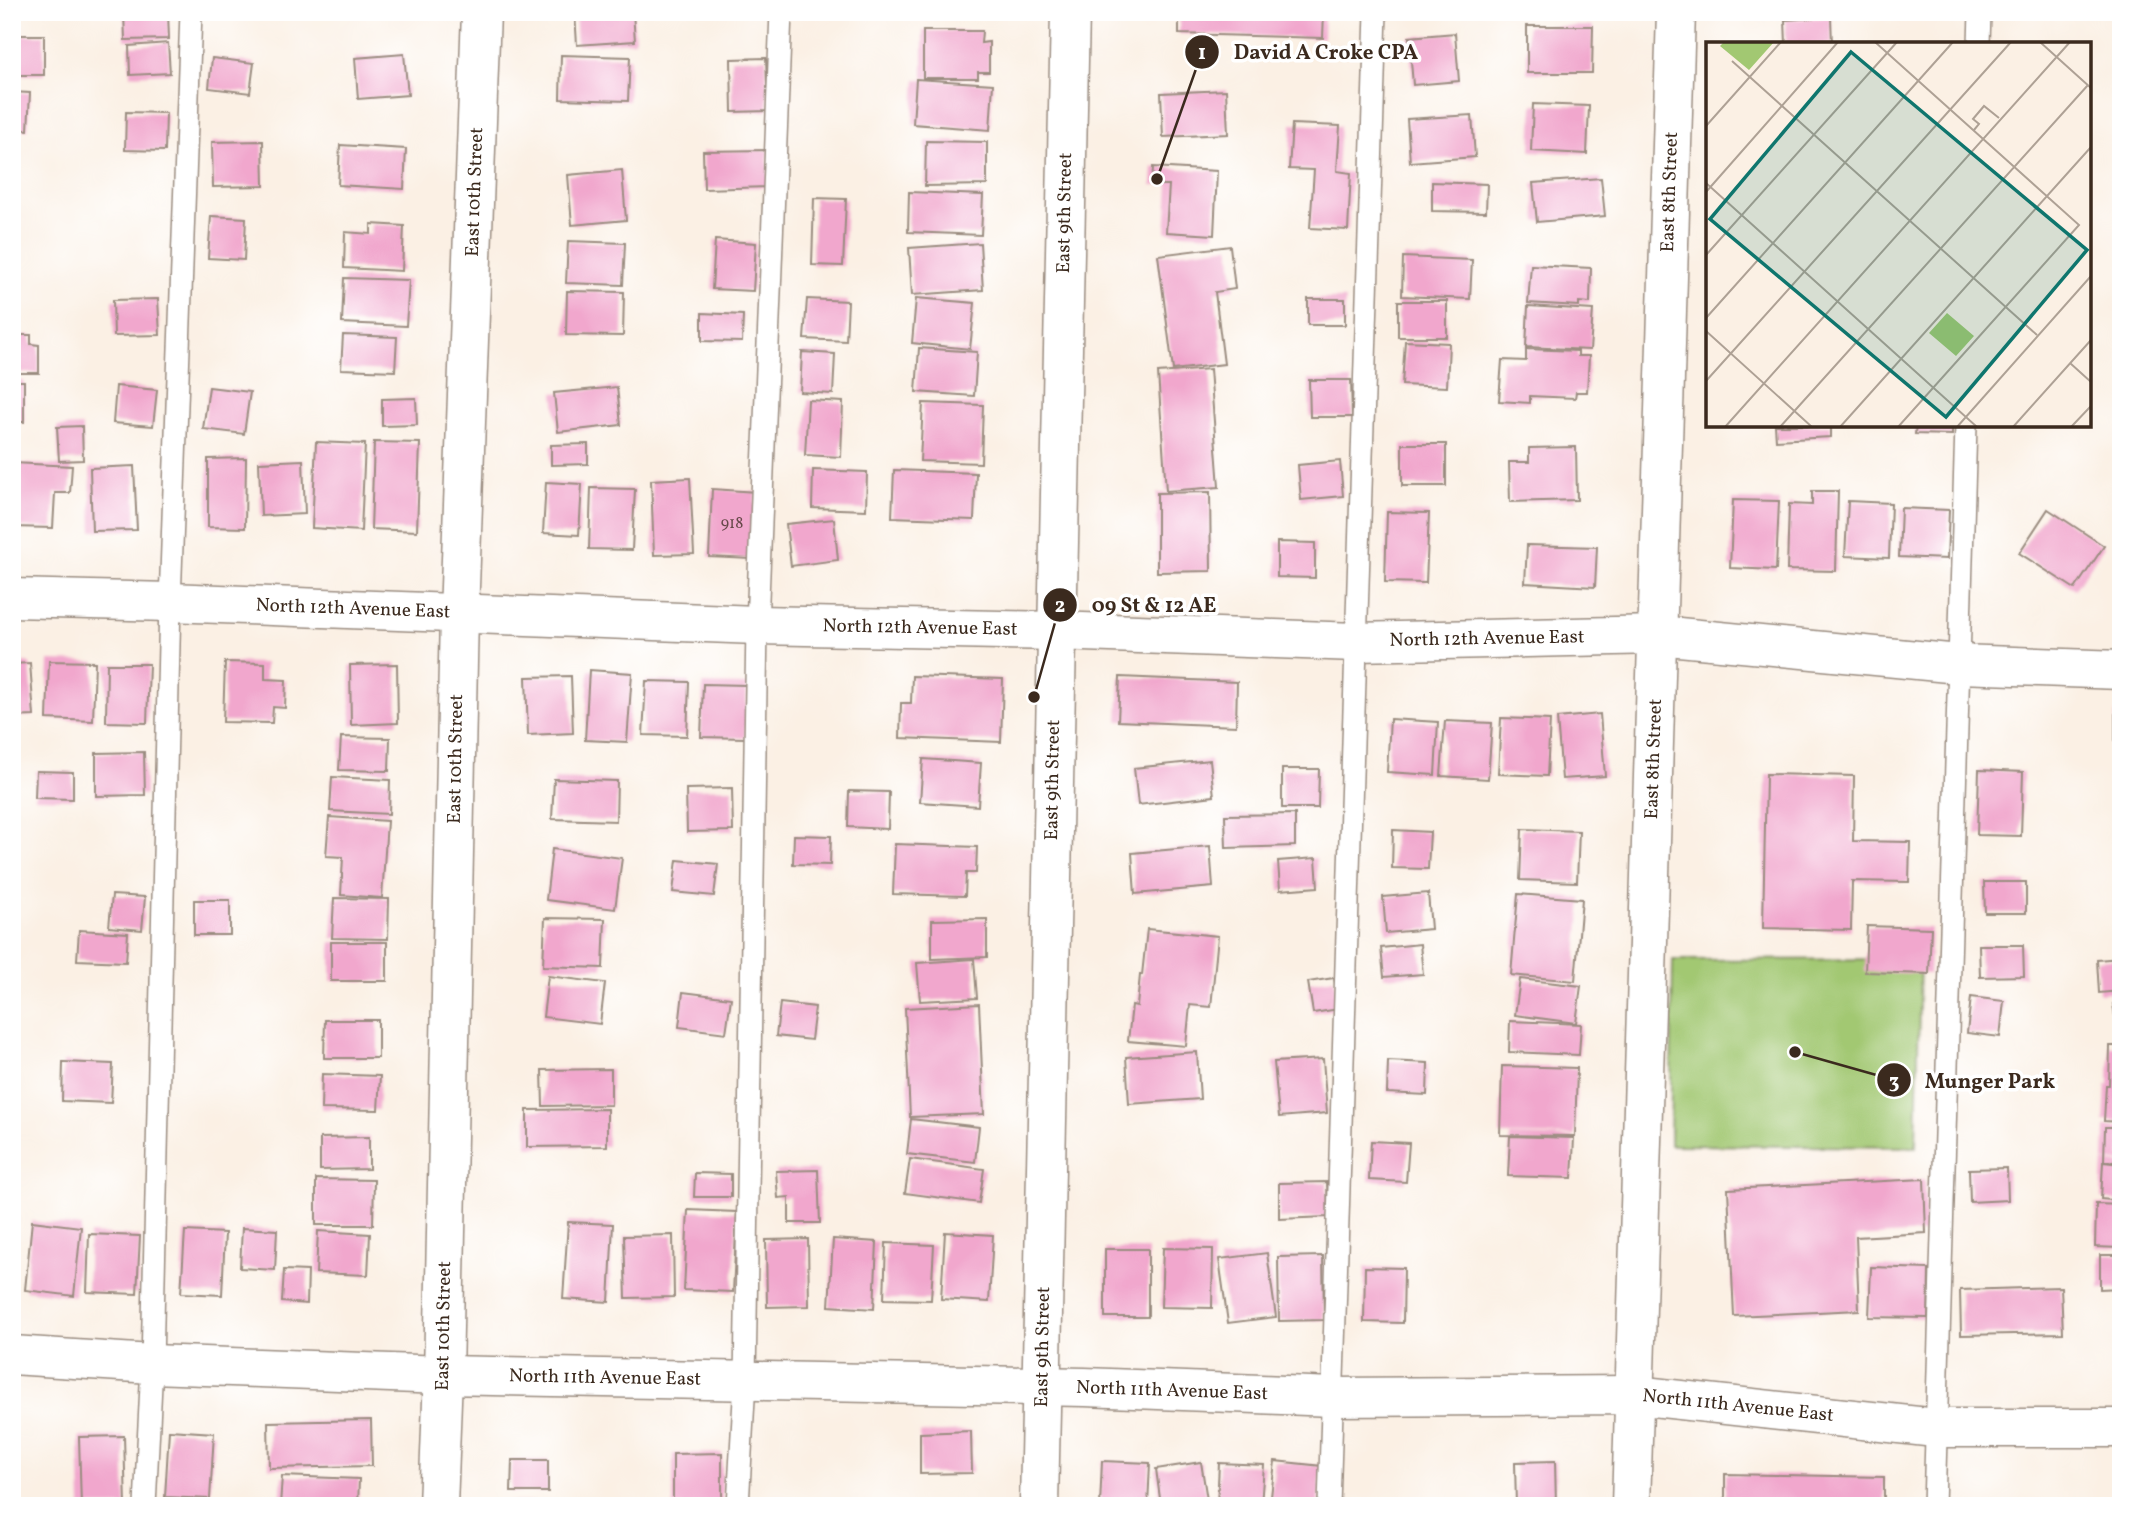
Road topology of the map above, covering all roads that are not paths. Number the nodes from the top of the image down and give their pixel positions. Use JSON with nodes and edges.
{"nodes":[{"id":1,"x":191,"y":12,"type":"edge"},
{"id":2,"x":481,"y":12,"type":"edge"},
{"id":3,"x":781,"y":12,"type":"edge"},
{"id":4,"x":1070,"y":12,"type":"edge"},
{"id":5,"x":1376,"y":12,"type":"edge"},
{"id":6,"x":1676,"y":12,"type":"edge"},
{"id":7,"x":1980,"y":12,"type":"edge"},
{"id":8,"x":1979,"y":42,"type":"edge"},
{"id":9,"x":1966,"y":427,"type":"edge"},
{"id":10,"x":12,"y":598,"type":"edge"},
{"id":11,"x":170,"y":602,"type":"junction"},
{"id":12,"x":459,"y":614,"type":"junction"},
{"id":13,"x":757,"y":625,"type":"junction"},
{"id":14,"x":1056,"y":631,"type":"junction"},
{"id":15,"x":1658,"y":635,"type":"junction"},
{"id":16,"x":1356,"y":642,"type":"junction"},
{"id":17,"x":1959,"y":664,"type":"junction"},
{"id":18,"x":2121,"y":670,"type":"edge"},
{"id":19,"x":12,"y":1355,"type":"edge"},
{"id":20,"x":152,"y":1364,"type":"junction"},
{"id":21,"x":443,"y":1375,"type":"junction"},
{"id":22,"x":745,"y":1381,"type":"junction"},
{"id":23,"x":1043,"y":1388,"type":"junction"},
{"id":24,"x":1636,"y":1395,"type":"junction"},
{"id":25,"x":1333,"y":1397,"type":"junction"},
{"id":26,"x":1936,"y":1428,"type":"junction"},
{"id":27,"x":2121,"y":1428,"type":"edge"},
{"id":28,"x":145,"y":1506,"type":"edge"},
{"id":29,"x":438,"y":1506,"type":"edge"},
{"id":30,"x":738,"y":1506,"type":"edge"},
{"id":31,"x":1039,"y":1506,"type":"edge"},
{"id":32,"x":1329,"y":1506,"type":"edge"},
{"id":33,"x":1631,"y":1506,"type":"edge"},
{"id":34,"x":1934,"y":1506,"type":"edge"}],
"edges":[{"from":1,"to":11,"type":"lane"},
{"from":2,"to":12,"type":"street","name":"East 10th Street"},
{"from":3,"to":13,"type":"lane"},
{"from":4,"to":14,"type":"street","name":"East 9th Street"},
{"from":5,"to":16,"type":"lane"},
{"from":6,"to":15,"type":"street","name":"East 8th Street"},
{"from":7,"to":8,"type":"lane"},
{"from":9,"to":17,"type":"lane"},
{"from":10,"to":11,"type":"street","name":"North 12th Avenue East"},
{"from":11,"to":12,"type":"street","name":"North 12th Avenue East"},
{"from":11,"to":20,"type":"lane"},
{"from":12,"to":13,"type":"street","name":"North 12th Avenue East"},
{"from":12,"to":21,"type":"street","name":"East 10th Street"},
{"from":13,"to":14,"type":"street","name":"North 12th Avenue East"},
{"from":13,"to":22,"type":"lane"},
{"from":14,"to":16,"type":"street","name":"North 12th Avenue East"},
{"from":14,"to":23,"type":"street","name":"East 9th Street"},
{"from":15,"to":16,"type":"street","name":"North 12th Avenue East"},
{"from":15,"to":17,"type":"street","name":"North 12th Avenue East"},
{"from":15,"to":24,"type":"street","name":"East 8th Street"},
{"from":16,"to":25,"type":"lane"},
{"from":17,"to":18,"type":"street","name":"North 12th Avenue East"},
{"from":17,"to":26,"type":"lane"},
{"from":19,"to":20,"type":"street","name":"North 11th Avenue East"},
{"from":20,"to":21,"type":"street","name":"North 11th Avenue East"},
{"from":20,"to":28,"type":"lane"},
{"from":21,"to":22,"type":"street","name":"North 11th Avenue East"},
{"from":21,"to":29,"type":"street","name":"East 10th Street"},
{"from":22,"to":23,"type":"street","name":"North 11th Avenue East"},
{"from":22,"to":30,"type":"lane"},
{"from":23,"to":25,"type":"street","name":"North 11th Avenue East"},
{"from":23,"to":31,"type":"street","name":"East 9th Street"},
{"from":24,"to":25,"type":"street","name":"North 11th Avenue East"},
{"from":24,"to":26,"type":"street","name":"North 11th Avenue East"},
{"from":24,"to":33,"type":"street","name":"East 8th Street"},
{"from":25,"to":32,"type":"lane"},
{"from":26,"to":27,"type":"street","name":"North 11th Avenue East"},
{"from":26,"to":34,"type":"lane"}]}
